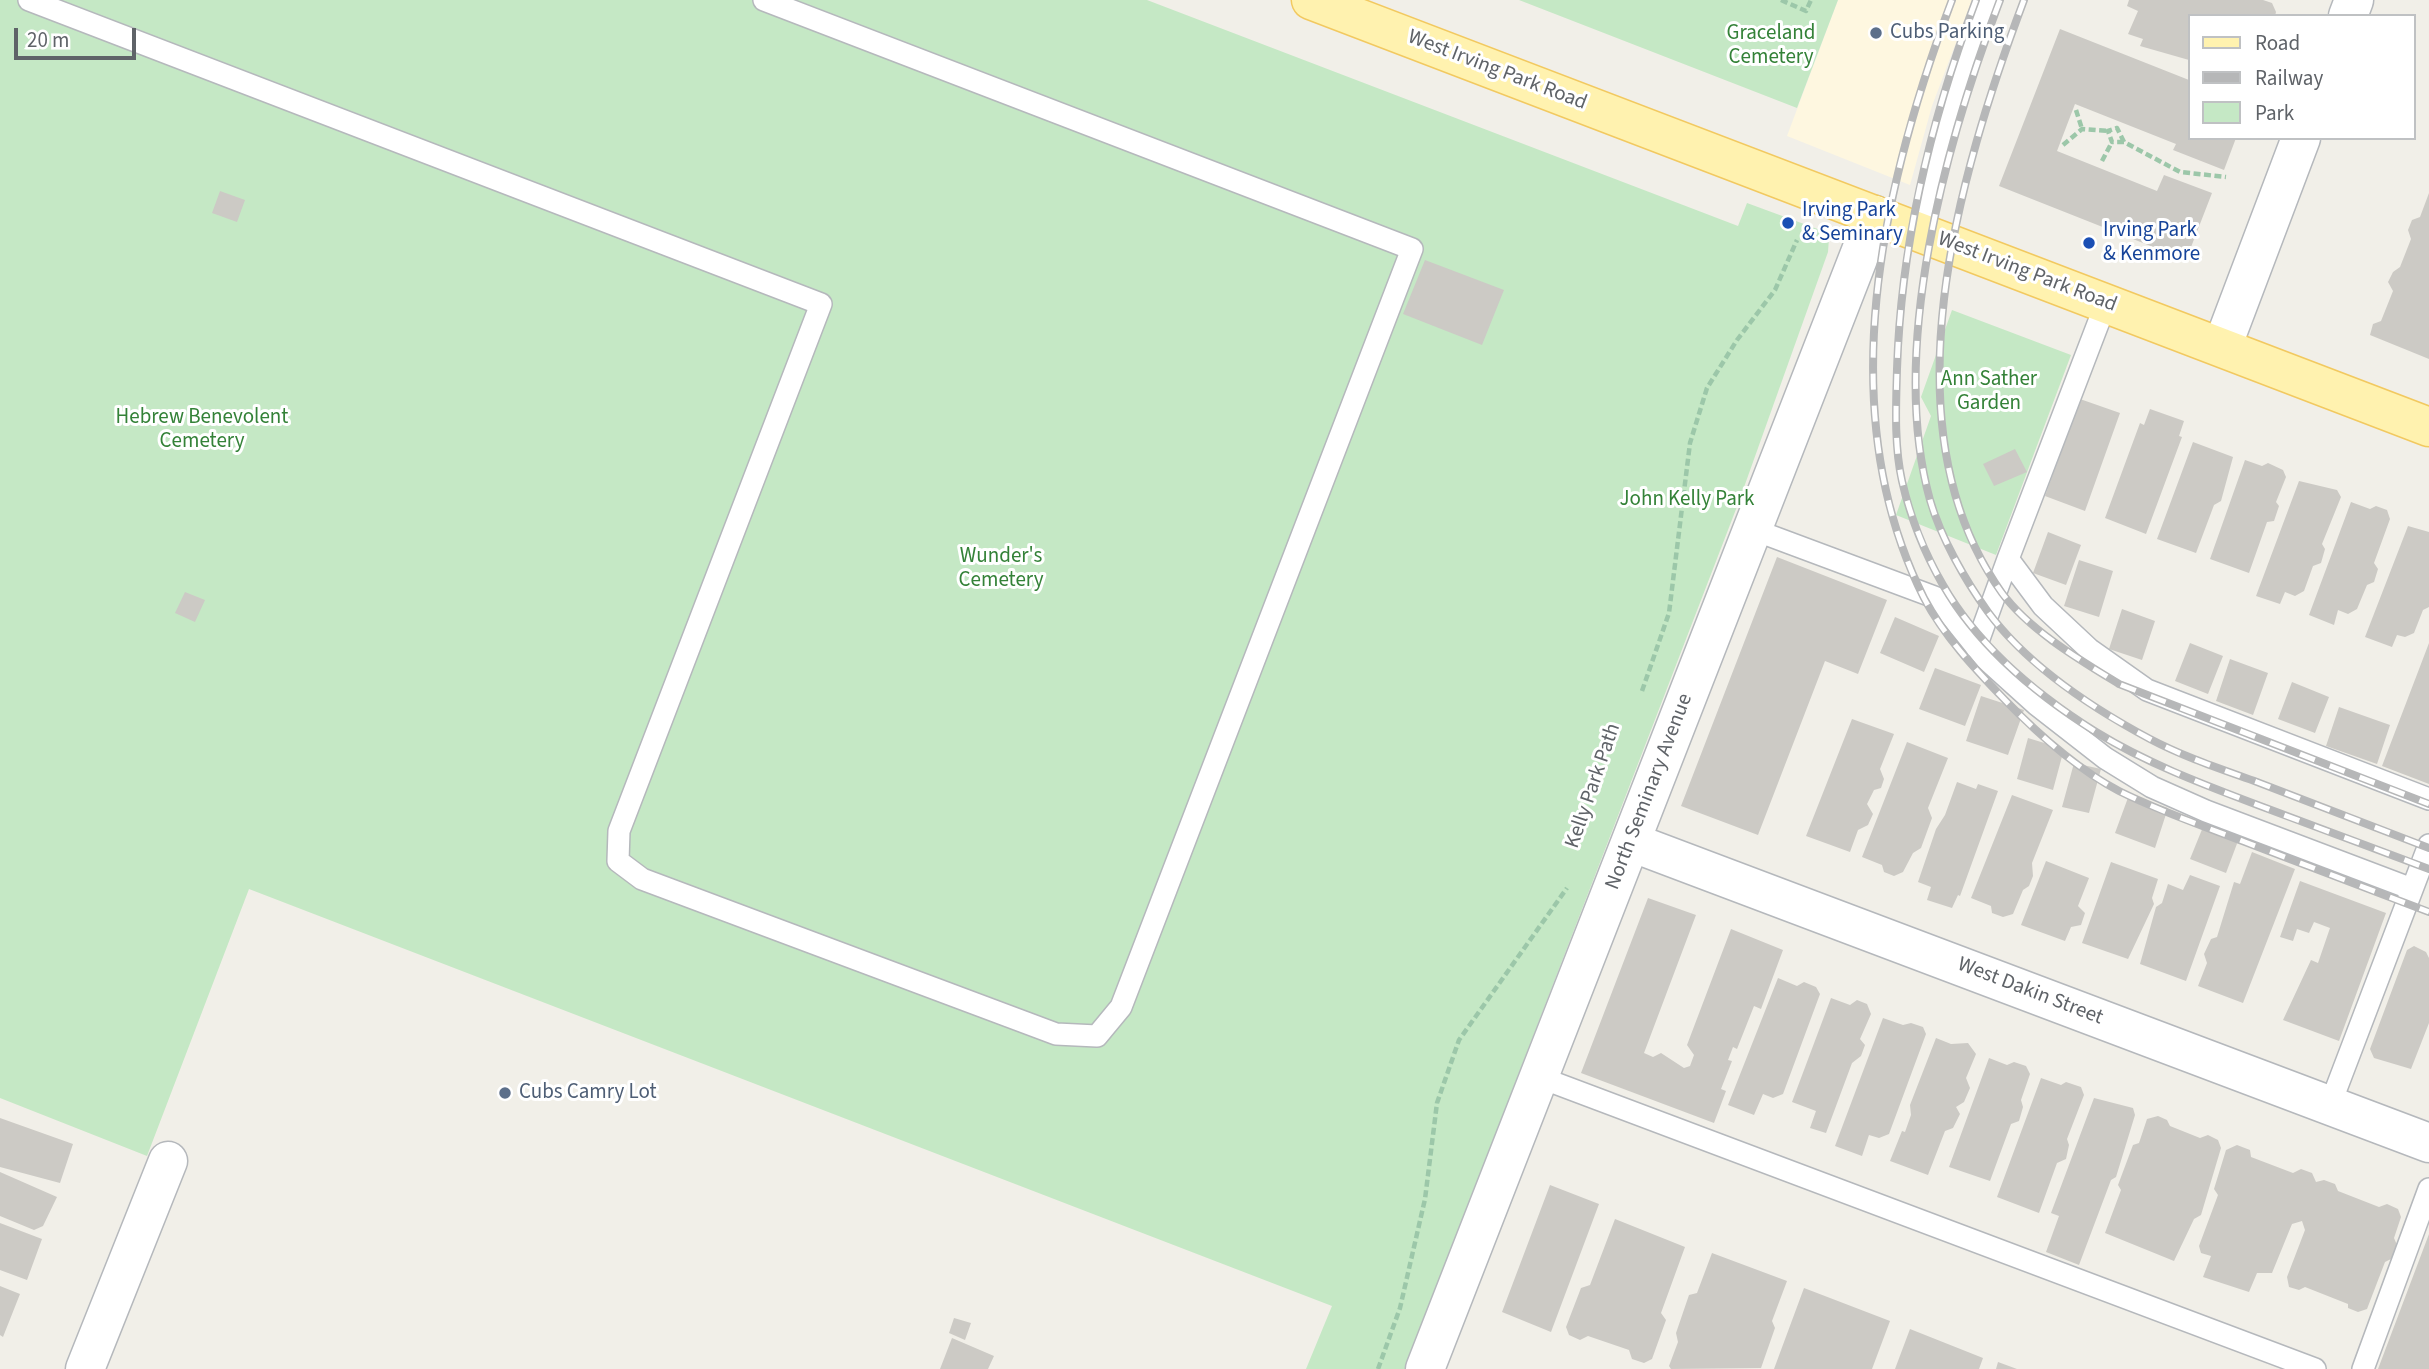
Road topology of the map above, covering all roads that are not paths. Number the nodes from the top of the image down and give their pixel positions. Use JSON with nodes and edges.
{"nodes":[{"id":1,"x":29,"y":0,"type":"edge"},
{"id":2,"x":764,"y":0,"type":"edge"},
{"id":3,"x":1311,"y":0,"type":"edge"},
{"id":4,"x":1989,"y":0,"type":"edge"},
{"id":5,"x":2300,"y":140,"type":"edge"},
{"id":6,"x":1875,"y":215,"type":"junction"},
{"id":7,"x":1921,"y":233,"type":"junction"},
{"id":8,"x":2106,"y":303,"type":"junction"},
{"id":9,"x":2222,"y":348,"type":"junction"},
{"id":10,"x":2429,"y":427,"type":"edge"},
{"id":11,"x":1752,"y":529,"type":"junction"},
{"id":12,"x":2008,"y":559,"type":"junction"},
{"id":13,"x":1976,"y":647,"type":"junction"},
{"id":14,"x":2429,"y":799,"type":"edge"},
{"id":15,"x":1631,"y":842,"type":"junction"},
{"id":16,"x":2429,"y":845,"type":"edge"},
{"id":17,"x":2412,"y":889,"type":"junction"},
{"id":18,"x":1539,"y":1077,"type":"junction"},
{"id":19,"x":2330,"y":1105,"type":"junction"},
{"id":20,"x":2429,"y":1143,"type":"edge"},
{"id":21,"x":168,"y":1161,"type":"dead end"},
{"id":22,"x":2429,"y":1189,"type":"edge"},
{"id":23,"x":85,"y":1369,"type":"edge"},
{"id":24,"x":1425,"y":1369,"type":"edge"},
{"id":25,"x":2315,"y":1369,"type":"edge"},
{"id":26,"x":2363,"y":1369,"type":"edge"}],
"edges":[{"from":1,"to":2,"type":"lane"},
{"from":3,"to":6,"type":"main road","name":"West Irving Park Road"},
{"from":4,"to":7,"type":"lane"},
{"from":5,"to":9,"type":"street"},
{"from":6,"to":7,"type":"main road","name":"West Irving Park Road"},
{"from":6,"to":11,"type":"street","name":"North Seminary Avenue"},
{"from":7,"to":8,"type":"main road","name":"West Irving Park Road"},
{"from":8,"to":9,"type":"main road","name":"West Irving Park Road"},
{"from":8,"to":12,"type":"lane"},
{"from":9,"to":10,"type":"main road","name":"West Irving Park Road"},
{"from":11,"to":13,"type":"lane"},
{"from":11,"to":15,"type":"street","name":"North Seminary Avenue"},
{"from":12,"to":13,"type":"lane"},
{"from":12,"to":14,"type":"lane"},
{"from":13,"to":17,"type":"lane"},
{"from":15,"to":18,"type":"street","name":"North Seminary Avenue"},
{"from":15,"to":19,"type":"street","name":"West Dakin Street"},
{"from":16,"to":17,"type":"lane"},
{"from":17,"to":19,"type":"lane"},
{"from":18,"to":24,"type":"street","name":"North Seminary Avenue"},
{"from":18,"to":25,"type":"lane"},
{"from":19,"to":20,"type":"street","name":"West Dakin Street"},
{"from":21,"to":23,"type":"street"},
{"from":22,"to":26,"type":"lane"}]}
